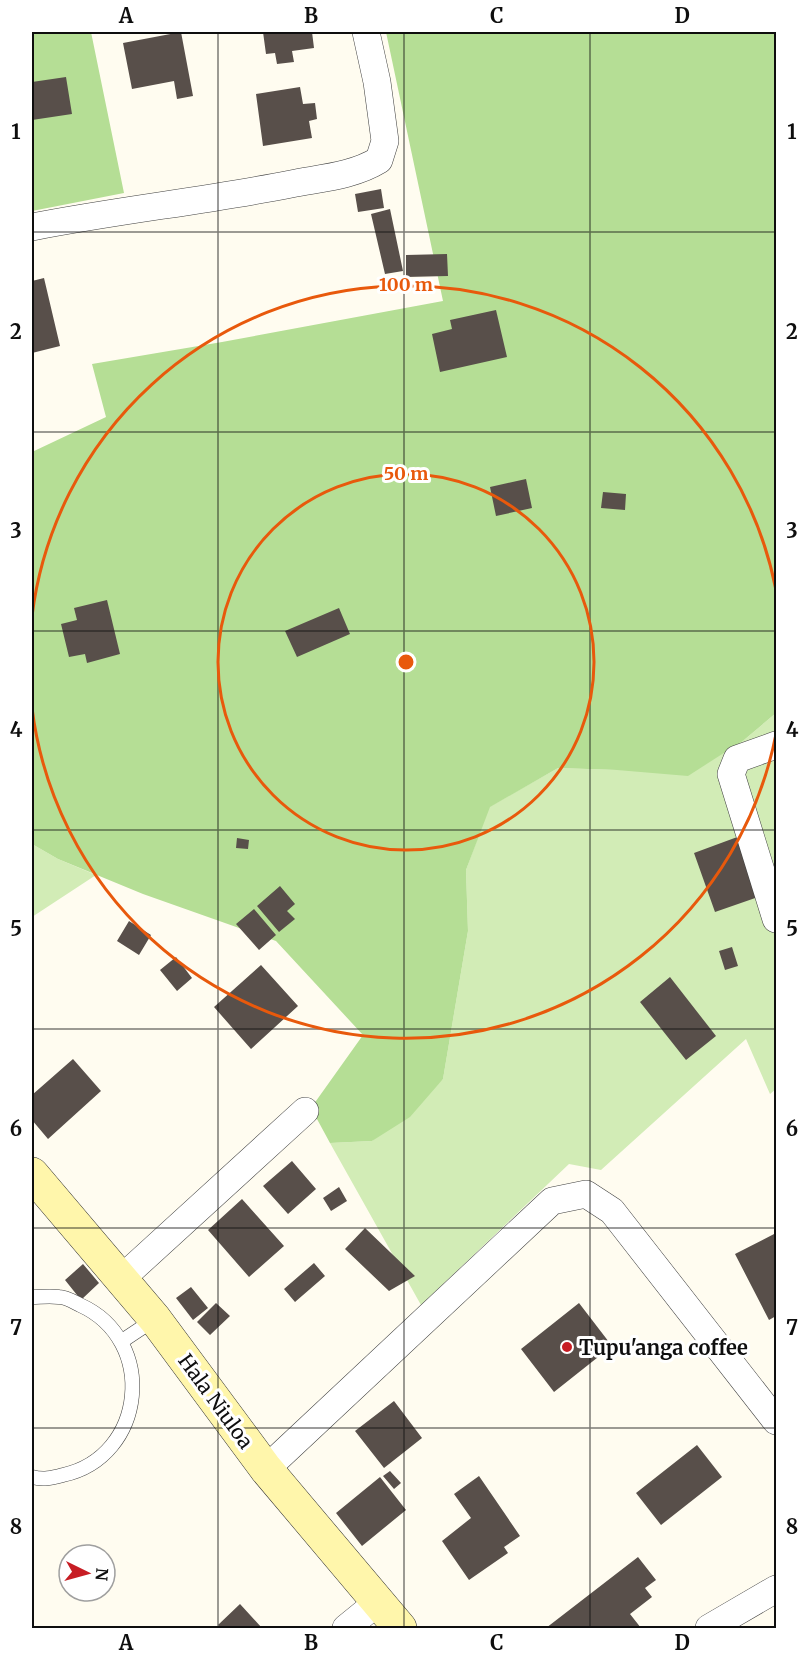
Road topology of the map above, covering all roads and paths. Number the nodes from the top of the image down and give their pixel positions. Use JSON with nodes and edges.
{"nodes":[{"id":1,"x":366,"y":32,"type":"edge"},
{"id":2,"x":32,"y":227,"type":"edge"},
{"id":3,"x":777,"y":745,"type":"edge"},
{"id":4,"x":777,"y":919,"type":"edge"},
{"id":5,"x":305,"y":1111,"type":"dead end"},
{"id":6,"x":32,"y":1174,"type":"edge"},
{"id":7,"x":121,"y":1279,"type":"junction"},
{"id":8,"x":32,"y":1297,"type":"edge"},
{"id":9,"x":155,"y":1319,"type":"junction"},
{"id":10,"x":122,"y":1341,"type":"junction"},
{"id":11,"x":777,"y":1421,"type":"edge"},
{"id":12,"x":266,"y":1469,"type":"junction"},
{"id":13,"x":32,"y":1477,"type":"edge"},
{"id":14,"x":777,"y":1589,"type":"edge"},
{"id":15,"x":378,"y":1602,"type":"junction"},
{"id":16,"x":346,"y":1629,"type":"edge"},
{"id":17,"x":400,"y":1629,"type":"edge"},
{"id":18,"x":709,"y":1629,"type":"edge"}],
"edges":[{"from":1,"to":2,"type":"street"},
{"from":3,"to":4,"type":"street"},
{"from":5,"to":7,"type":"street"},
{"from":6,"to":7,"type":"street","name":"Hala Niuloa"},
{"from":7,"to":9,"type":"street","name":"Hala Niuloa"},
{"from":8,"to":10,"type":"lane"},
{"from":9,"to":10,"type":"lane"},
{"from":9,"to":12,"type":"street","name":"Hala Niuloa"},
{"from":10,"to":13,"type":"lane"},
{"from":11,"to":12,"type":"street"},
{"from":12,"to":15,"type":"street","name":"Hala Niuloa"},
{"from":14,"to":18,"type":"street"},
{"from":15,"to":16,"type":"street"},
{"from":15,"to":17,"type":"street","name":"Hala Niuloa"}]}
